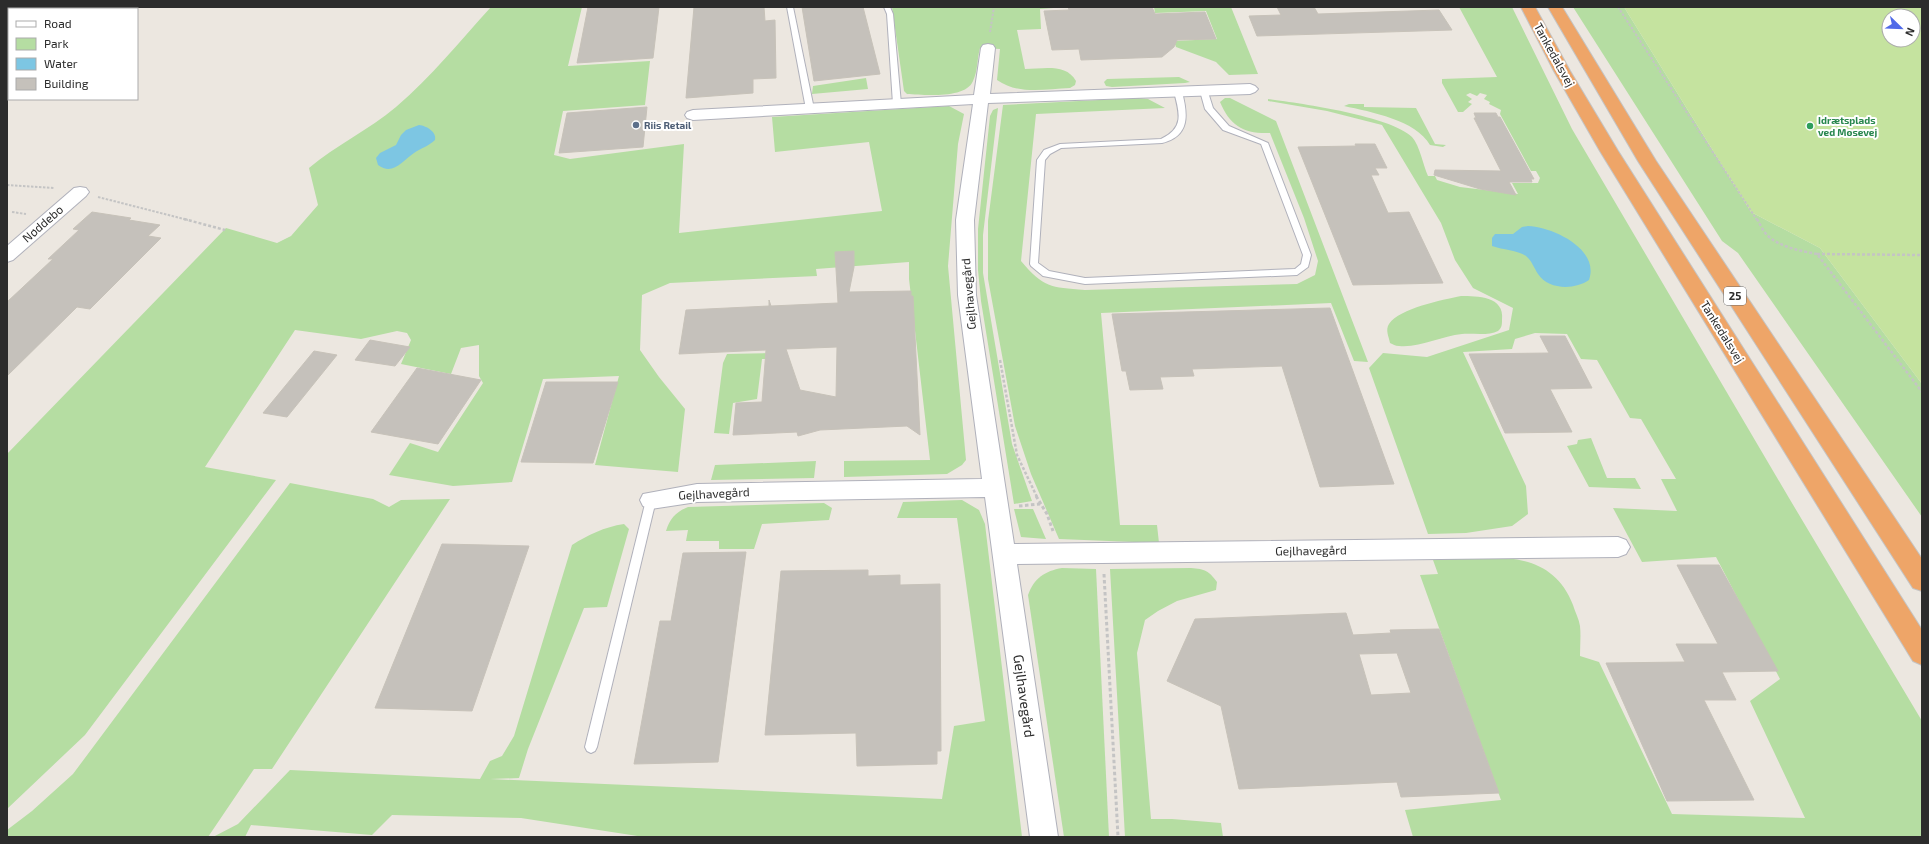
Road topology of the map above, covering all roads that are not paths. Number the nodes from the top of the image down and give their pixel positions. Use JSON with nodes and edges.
{"nodes":[{"id":1,"x":790,"y":7,"type":"edge"},
{"id":2,"x":887,"y":7,"type":"edge"},
{"id":3,"x":1528,"y":7,"type":"edge"},
{"id":4,"x":1555,"y":7,"type":"edge"},
{"id":5,"x":988,"y":48,"type":"road end"},
{"id":6,"x":1250,"y":89,"type":"dead end"},
{"id":7,"x":1204,"y":91,"type":"junction"},
{"id":8,"x":1178,"y":92,"type":"junction"},
{"id":9,"x":981,"y":99,"type":"junction"},
{"id":10,"x":897,"y":104,"type":"junction"},
{"id":11,"x":810,"y":109,"type":"junction"},
{"id":12,"x":693,"y":115,"type":"dead end"},
{"id":13,"x":80,"y":192,"type":"road end"},
{"id":14,"x":7,"y":256,"type":"edge"},
{"id":15,"x":994,"y":488,"type":"junction"},
{"id":16,"x":650,"y":500,"type":"joint"},
{"id":17,"x":1618,"y":547,"type":"dead end"},
{"id":18,"x":1004,"y":554,"type":"junction"},
{"id":19,"x":1922,"y":580,"type":"edge"},
{"id":20,"x":1922,"y":654,"type":"edge"},
{"id":21,"x":591,"y":747,"type":"dead end"},
{"id":22,"x":1044,"y":837,"type":"edge"}],
"edges":[{"from":1,"to":11,"type":"lane"},
{"from":2,"to":10,"type":"lane"},
{"from":3,"to":20,"type":"highway","name":"Tankedalsvej","number":"25"},
{"from":4,"to":19,"type":"highway","name":"Tankedalsvej","number":"25"},
{"from":5,"to":9,"type":"street","name":"Gejlhavegård"},
{"from":6,"to":7,"type":"street"},
{"from":7,"to":8,"type":"street"},
{"from":7,"to":8,"type":"lane"},
{"from":8,"to":9,"type":"street"},
{"from":9,"to":10,"type":"street"},
{"from":9,"to":15,"type":"street","name":"Gejlhavegård"},
{"from":10,"to":11,"type":"street"},
{"from":11,"to":12,"type":"street"},
{"from":13,"to":14,"type":"street","name":"Nøddebo"},
{"from":15,"to":16,"type":"street","name":"Gejlhavegård"},
{"from":15,"to":18,"type":"street","name":"Gejlhavegård"},
{"from":16,"to":21,"type":"lane"},
{"from":17,"to":18,"type":"street","name":"Gejlhavegård"},
{"from":18,"to":22,"type":"street","name":"Gejlhavegård"}]}
